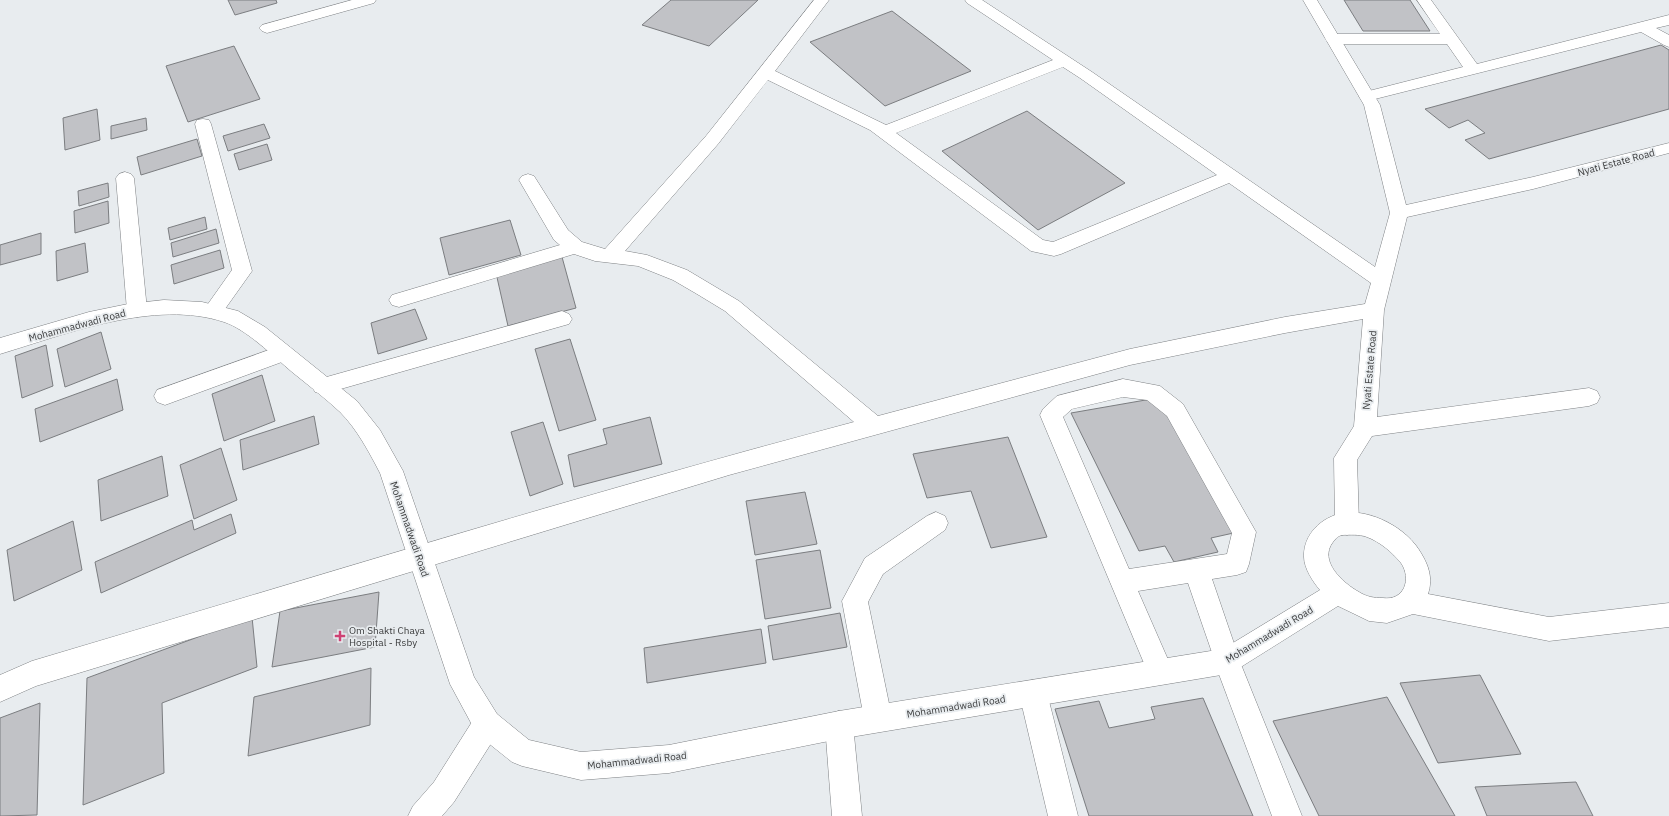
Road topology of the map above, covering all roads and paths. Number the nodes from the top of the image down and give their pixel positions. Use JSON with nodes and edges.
{"nodes":[{"id":1,"x":369,"y":0,"type":"edge"},
{"id":2,"x":822,"y":0,"type":"edge"},
{"id":3,"x":972,"y":0,"type":"edge"},
{"id":4,"x":1310,"y":0,"type":"edge"},
{"id":5,"x":1424,"y":0,"type":"edge"},
{"id":6,"x":1669,"y":20,"type":"edge"},
{"id":7,"x":1643,"y":26,"type":"junction"},
{"id":8,"x":267,"y":28,"type":"dead end"},
{"id":9,"x":1333,"y":39,"type":"junction"},
{"id":10,"x":1451,"y":39,"type":"junction"},
{"id":11,"x":1669,"y":42,"type":"edge"},
{"id":12,"x":1065,"y":61,"type":"junction"},
{"id":13,"x":1473,"y":70,"type":"junction"},
{"id":14,"x":765,"y":72,"type":"junction"},
{"id":15,"x":1368,"y":96,"type":"junction"},
{"id":16,"x":202,"y":124,"type":"dead end"},
{"id":17,"x":884,"y":132,"type":"junction"},
{"id":18,"x":1669,"y":148,"type":"edge"},
{"id":19,"x":1231,"y":176,"type":"junction"},
{"id":20,"x":125,"y":178,"type":"dead end"},
{"id":21,"x":528,"y":180,"type":"dead end"},
{"id":22,"x":1399,"y":213,"type":"junction"},
{"id":23,"x":575,"y":247,"type":"junction"},
{"id":24,"x":610,"y":256,"type":"junction"},
{"id":25,"x":1382,"y":281,"type":"junction"},
{"id":26,"x":399,"y":300,"type":"dead end"},
{"id":27,"x":137,"y":310,"type":"junction"},
{"id":28,"x":1374,"y":310,"type":"junction"},
{"id":29,"x":213,"y":311,"type":"junction"},
{"id":30,"x":562,"y":319,"type":"dead end"},
{"id":31,"x":0,"y":346,"type":"edge"},
{"id":32,"x":283,"y":353,"type":"junction"},
{"id":33,"x":323,"y":386,"type":"junction"},
{"id":34,"x":165,"y":396,"type":"dead end"},
{"id":35,"x":1589,"y":397,"type":"dead end"},
{"id":36,"x":874,"y":426,"type":"junction"},
{"id":37,"x":1364,"y":428,"type":"junction"},
{"id":38,"x":936,"y":523,"type":"dead end"},
{"id":39,"x":1347,"y":524,"type":"junction"},
{"id":40,"x":420,"y":557,"type":"junction"},
{"id":41,"x":1196,"y":570,"type":"junction"},
{"id":42,"x":1121,"y":582,"type":"junction"},
{"id":43,"x":1337,"y":593,"type":"junction"},
{"id":44,"x":1411,"y":602,"type":"junction"},
{"id":45,"x":1669,"y":615,"type":"edge"},
{"id":46,"x":1227,"y":661,"type":"junction"},
{"id":47,"x":1160,"y":671,"type":"junction"},
{"id":48,"x":0,"y":688,"type":"edge"},
{"id":49,"x":1033,"y":693,"type":"junction"},
{"id":50,"x":878,"y":718,"type":"junction"},
{"id":51,"x":487,"y":724,"type":"junction"},
{"id":52,"x":839,"y":725,"type":"junction"},
{"id":53,"x":423,"y":816,"type":"edge"},
{"id":54,"x":847,"y":816,"type":"edge"},
{"id":55,"x":1063,"y":816,"type":"edge"},
{"id":56,"x":1287,"y":816,"type":"edge"}],
"edges":[{"from":1,"to":8,"type":"street"},
{"from":2,"to":14,"type":"street"},
{"from":3,"to":12,"type":"street"},
{"from":4,"to":9,"type":"street","name":"Nyati Estate Road"},
{"from":5,"to":10,"type":"street"},
{"from":6,"to":7,"type":"street"},
{"from":7,"to":11,"type":"street"},
{"from":7,"to":13,"type":"street"},
{"from":9,"to":10,"type":"street"},
{"from":9,"to":15,"type":"street","name":"Nyati Estate Road"},
{"from":10,"to":13,"type":"street"},
{"from":12,"to":17,"type":"street"},
{"from":12,"to":19,"type":"street"},
{"from":13,"to":15,"type":"street"},
{"from":14,"to":17,"type":"street"},
{"from":14,"to":24,"type":"street"},
{"from":15,"to":22,"type":"street","name":"Nyati Estate Road"},
{"from":16,"to":29,"type":"street"},
{"from":17,"to":19,"type":"street"},
{"from":18,"to":22,"type":"street","name":"Nyati Estate Road"},
{"from":19,"to":25,"type":"street"},
{"from":20,"to":27,"type":"street"},
{"from":21,"to":23,"type":"street"},
{"from":22,"to":25,"type":"street","name":"Nyati Estate Road"},
{"from":23,"to":24,"type":"street"},
{"from":23,"to":26,"type":"street"},
{"from":24,"to":36,"type":"street"},
{"from":25,"to":28,"type":"street","name":"Nyati Estate Road"},
{"from":27,"to":29,"type":"street","name":"Mohammadwadi Road"},
{"from":27,"to":31,"type":"street","name":"Mohammadwadi Road"},
{"from":28,"to":36,"type":"street"},
{"from":28,"to":37,"type":"street","name":"Nyati Estate Road"},
{"from":29,"to":32,"type":"street","name":"Mohammadwadi Road"},
{"from":30,"to":33,"type":"street"},
{"from":32,"to":33,"type":"street","name":"Mohammadwadi Road"},
{"from":32,"to":34,"type":"street"},
{"from":33,"to":40,"type":"street","name":"Mohammadwadi Road"},
{"from":35,"to":37,"type":"street"},
{"from":36,"to":40,"type":"street"},
{"from":37,"to":39,"type":"street","name":"Nyati Estate Road"},
{"from":38,"to":50,"type":"street"},
{"from":39,"to":43,"type":"street"},
{"from":39,"to":44,"type":"street"},
{"from":40,"to":48,"type":"street"},
{"from":40,"to":51,"type":"street","name":"Mohammadwadi Road"},
{"from":41,"to":42,"type":"street"},
{"from":41,"to":42,"type":"street"},
{"from":41,"to":46,"type":"street"},
{"from":42,"to":47,"type":"street"},
{"from":43,"to":44,"type":"street"},
{"from":43,"to":46,"type":"street","name":"Mohammadwadi Road"},
{"from":44,"to":45,"type":"street"},
{"from":46,"to":47,"type":"street","name":"Mohammadwadi Road"},
{"from":46,"to":56,"type":"street"},
{"from":47,"to":49,"type":"street","name":"Mohammadwadi Road"},
{"from":49,"to":50,"type":"street","name":"Mohammadwadi Road"},
{"from":49,"to":55,"type":"street"},
{"from":50,"to":52,"type":"street","name":"Mohammadwadi Road"},
{"from":51,"to":52,"type":"street","name":"Mohammadwadi Road"},
{"from":51,"to":53,"type":"street"},
{"from":52,"to":54,"type":"street"}]}
